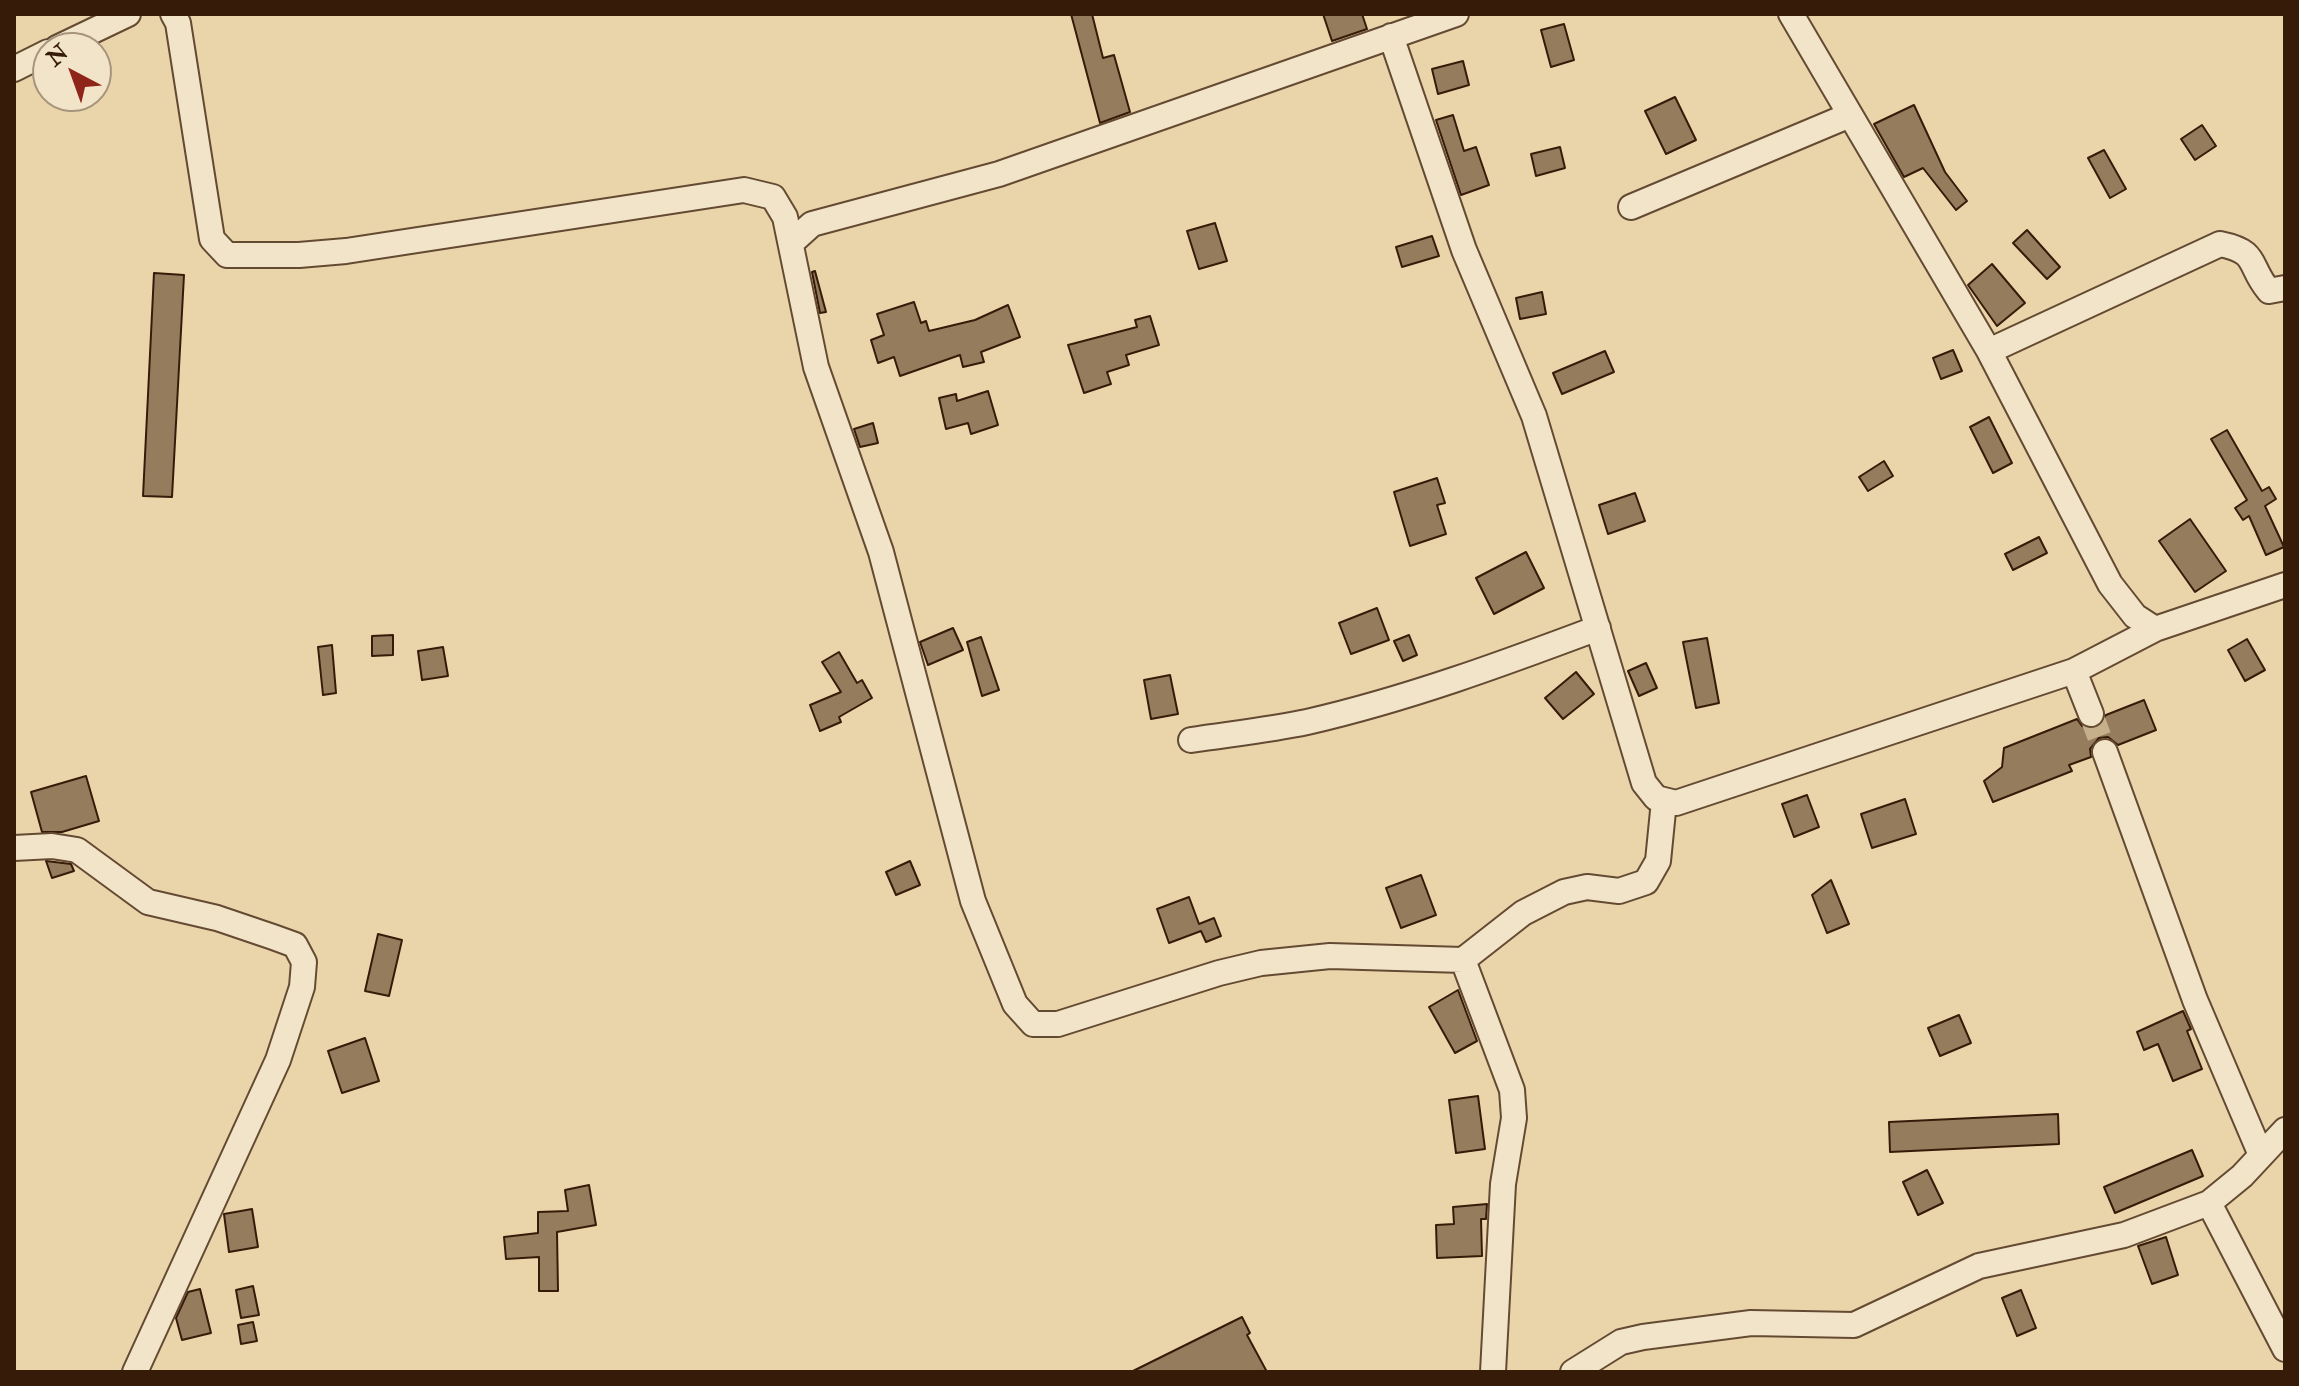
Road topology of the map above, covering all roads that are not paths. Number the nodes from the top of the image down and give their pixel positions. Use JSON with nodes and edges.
{"nodes":[{"id":1,"x":128,"y":14,"type":"edge"},
{"id":2,"x":173,"y":14,"type":"edge"},
{"id":3,"x":1456,"y":14,"type":"edge"},
{"id":4,"x":1791,"y":14,"type":"edge"},
{"id":5,"x":90,"y":32,"type":"edge"},
{"id":6,"x":1391,"y":36,"type":"junction"},
{"id":7,"x":32,"y":60,"type":"edge"},
{"id":8,"x":14,"y":69,"type":"edge"},
{"id":9,"x":1850,"y":115,"type":"junction"},
{"id":10,"x":1631,"y":207,"type":"dead end"},
{"id":11,"x":791,"y":243,"type":"junction"},
{"id":12,"x":2285,"y":288,"type":"edge"},
{"id":13,"x":1989,"y":351,"type":"junction"},
{"id":14,"x":2285,"y":585,"type":"edge"},
{"id":15,"x":1598,"y":628,"type":"junction"},
{"id":16,"x":2155,"y":629,"type":"junction"},
{"id":17,"x":2074,"y":671,"type":"junction"},
{"id":18,"x":2091,"y":714,"type":"tunnel mouth"},
{"id":19,"x":1191,"y":740,"type":"dead end"},
{"id":20,"x":2105,"y":752,"type":"tunnel mouth"},
{"id":21,"x":1664,"y":801,"type":"junction"},
{"id":22,"x":14,"y":848,"type":"edge"},
{"id":23,"x":1463,"y":960,"type":"junction"},
{"id":24,"x":2285,"y":1130,"type":"edge"},
{"id":25,"x":2261,"y":1155,"type":"junction"},
{"id":26,"x":2209,"y":1203,"type":"junction"},
{"id":27,"x":2279,"y":1338,"type":"edge"},
{"id":28,"x":135,"y":1372,"type":"edge"},
{"id":29,"x":1493,"y":1372,"type":"edge"},
{"id":30,"x":1573,"y":1372,"type":"edge"}],
"edges":[{"from":1,"to":5,"type":"street"},
{"from":2,"to":11,"type":"street"},
{"from":3,"to":6,"type":"street"},
{"from":4,"to":9,"type":"street"},
{"from":6,"to":11,"type":"street"},
{"from":6,"to":15,"type":"street"},
{"from":7,"to":8,"type":"street"},
{"from":9,"to":10,"type":"street"},
{"from":9,"to":13,"type":"street"},
{"from":11,"to":23,"type":"street"},
{"from":12,"to":13,"type":"street"},
{"from":13,"to":16,"type":"street"},
{"from":14,"to":16,"type":"street"},
{"from":15,"to":19,"type":"street"},
{"from":15,"to":21,"type":"street"},
{"from":16,"to":17,"type":"street"},
{"from":17,"to":18,"type":"street"},
{"from":17,"to":21,"type":"street"},
{"from":20,"to":25,"type":"street"},
{"from":21,"to":23,"type":"street"},
{"from":22,"to":28,"type":"street"},
{"from":23,"to":29,"type":"street"},
{"from":24,"to":25,"type":"street"},
{"from":25,"to":26,"type":"street"},
{"from":26,"to":27,"type":"street"},
{"from":26,"to":30,"type":"street"}]}
